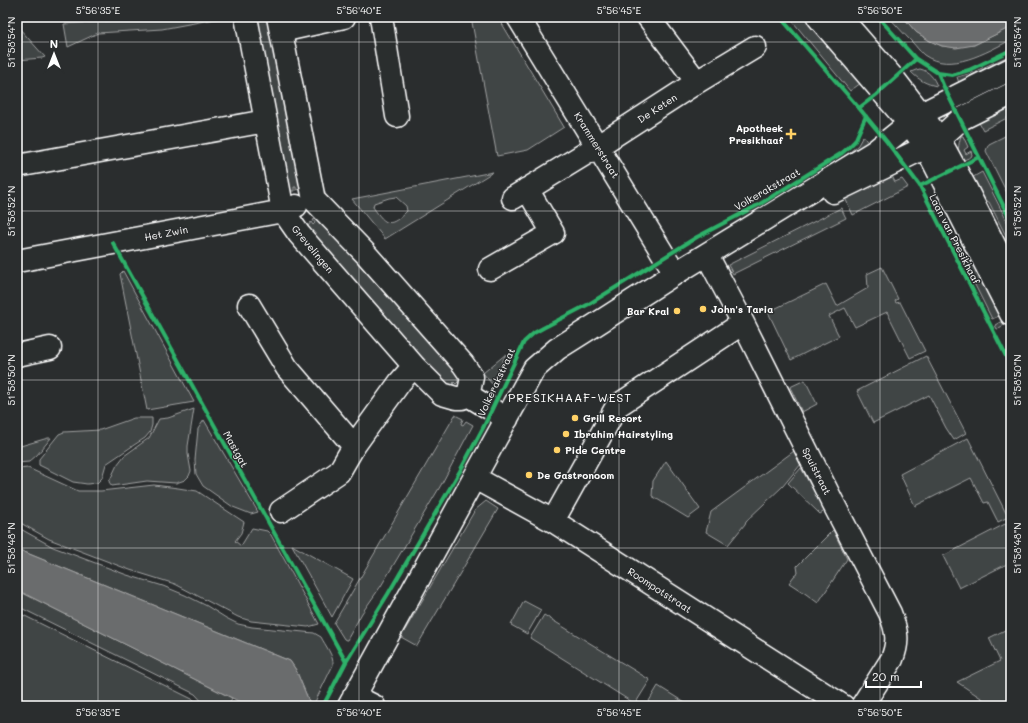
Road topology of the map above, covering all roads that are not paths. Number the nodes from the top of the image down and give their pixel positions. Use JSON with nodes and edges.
{"nodes":[{"id":1,"x":246,"y":17,"type":"edge"},
{"id":2,"x":344,"y":17,"type":"edge"},
{"id":3,"x":381,"y":17,"type":"edge"},
{"id":4,"x":518,"y":17,"type":"edge"},
{"id":5,"x":648,"y":17,"type":"edge"},
{"id":6,"x":818,"y":17,"type":"edge"},
{"id":7,"x":840,"y":17,"type":"edge"},
{"id":8,"x":280,"y":24,"type":"edge"},
{"id":9,"x":756,"y":46,"type":"dead end"},
{"id":10,"x":1011,"y":69,"type":"edge"},
{"id":11,"x":697,"y":82,"type":"junction"},
{"id":12,"x":1011,"y":94,"type":"edge"},
{"id":13,"x":397,"y":116,"type":"dead end"},
{"id":14,"x":915,"y":119,"type":"junction"},
{"id":15,"x":266,"y":121,"type":"junction"},
{"id":16,"x":933,"y":143,"type":"junction"},
{"id":17,"x":598,"y":146,"type":"junction"},
{"id":18,"x":17,"y":166,"type":"edge"},
{"id":19,"x":314,"y":200,"type":"junction"},
{"id":20,"x":283,"y":211,"type":"junction"},
{"id":21,"x":707,"y":255,"type":"junction"},
{"id":22,"x":17,"y":261,"type":"edge"},
{"id":23,"x":490,"y":269,"type":"dead end"},
{"id":24,"x":676,"y":273,"type":"junction"},
{"id":25,"x":1011,"y":278,"type":"edge"},
{"id":26,"x":249,"y":305,"type":"dead end"},
{"id":27,"x":1011,"y":314,"type":"edge"},
{"id":28,"x":743,"y":323,"type":"junction"},
{"id":29,"x":50,"y":348,"type":"dead end"},
{"id":30,"x":17,"y":355,"type":"edge"},
{"id":31,"x":414,"y":366,"type":"junction"},
{"id":32,"x":468,"y":395,"type":"junction"},
{"id":33,"x":507,"y":419,"type":"junction"},
{"id":34,"x":354,"y":446,"type":"junction"},
{"id":35,"x":475,"y":478,"type":"junction"},
{"id":36,"x":281,"y":511,"type":"dead end"},
{"id":37,"x":553,"y":521,"type":"junction"},
{"id":38,"x":351,"y":701,"type":"edge"},
{"id":39,"x":374,"y":706,"type":"edge"},
{"id":40,"x":843,"y":706,"type":"edge"},
{"id":41,"x":862,"y":706,"type":"edge"}],
"edges":[{"from":1,"to":15,"type":"street","name":"Grevelingen"},
{"from":2,"to":8,"type":"street"},
{"from":3,"to":13,"type":"street"},
{"from":4,"to":17,"type":"street","name":"Krammerstraat"},
{"from":5,"to":11,"type":"street"},
{"from":6,"to":14,"type":"street","name":"Laan van Presikhaaf"},
{"from":7,"to":14,"type":"street","name":"Laan van Presikhaaf"},
{"from":8,"to":19,"type":"street"},
{"from":9,"to":11,"type":"street","name":"De Keten"},
{"from":10,"to":14,"type":"street"},
{"from":11,"to":17,"type":"street","name":"De Keten"},
{"from":12,"to":16,"type":"street"},
{"from":14,"to":16,"type":"street","name":"Laan van Presikhaaf"},
{"from":14,"to":21,"type":"street"},
{"from":15,"to":18,"type":"street"},
{"from":15,"to":20,"type":"street","name":"Grevelingen"},
{"from":16,"to":21,"type":"street"},
{"from":16,"to":25,"type":"street","name":"Laan van Presikhaaf"},
{"from":16,"to":27,"type":"street","name":"Laan van Presikhaaf"},
{"from":17,"to":23,"type":"street","name":"De Keten"},
{"from":17,"to":24,"type":"street","name":"Krammerstraat"},
{"from":19,"to":20,"type":"street","name":"Het Zwin"},
{"from":19,"to":32,"type":"street"},
{"from":20,"to":22,"type":"street","name":"Het Zwin"},
{"from":20,"to":31,"type":"street","name":"Grevelingen"},
{"from":21,"to":24,"type":"street"},
{"from":21,"to":28,"type":"street","name":"Spuistraat"},
{"from":24,"to":33,"type":"street"},
{"from":26,"to":34,"type":"street"},
{"from":28,"to":37,"type":"street"},
{"from":28,"to":41,"type":"street","name":"Spuistraat"},
{"from":29,"to":30,"type":"street"},
{"from":31,"to":32,"type":"street","name":"Grevelingen"},
{"from":31,"to":34,"type":"street"},
{"from":32,"to":33,"type":"street"},
{"from":33,"to":35,"type":"street"},
{"from":34,"to":36,"type":"street"},
{"from":35,"to":37,"type":"street","name":"Roompotstraat"},
{"from":35,"to":38,"type":"street"},
{"from":37,"to":40,"type":"street","name":"Roompotstraat"},
{"from":38,"to":39,"type":"street"}]}
